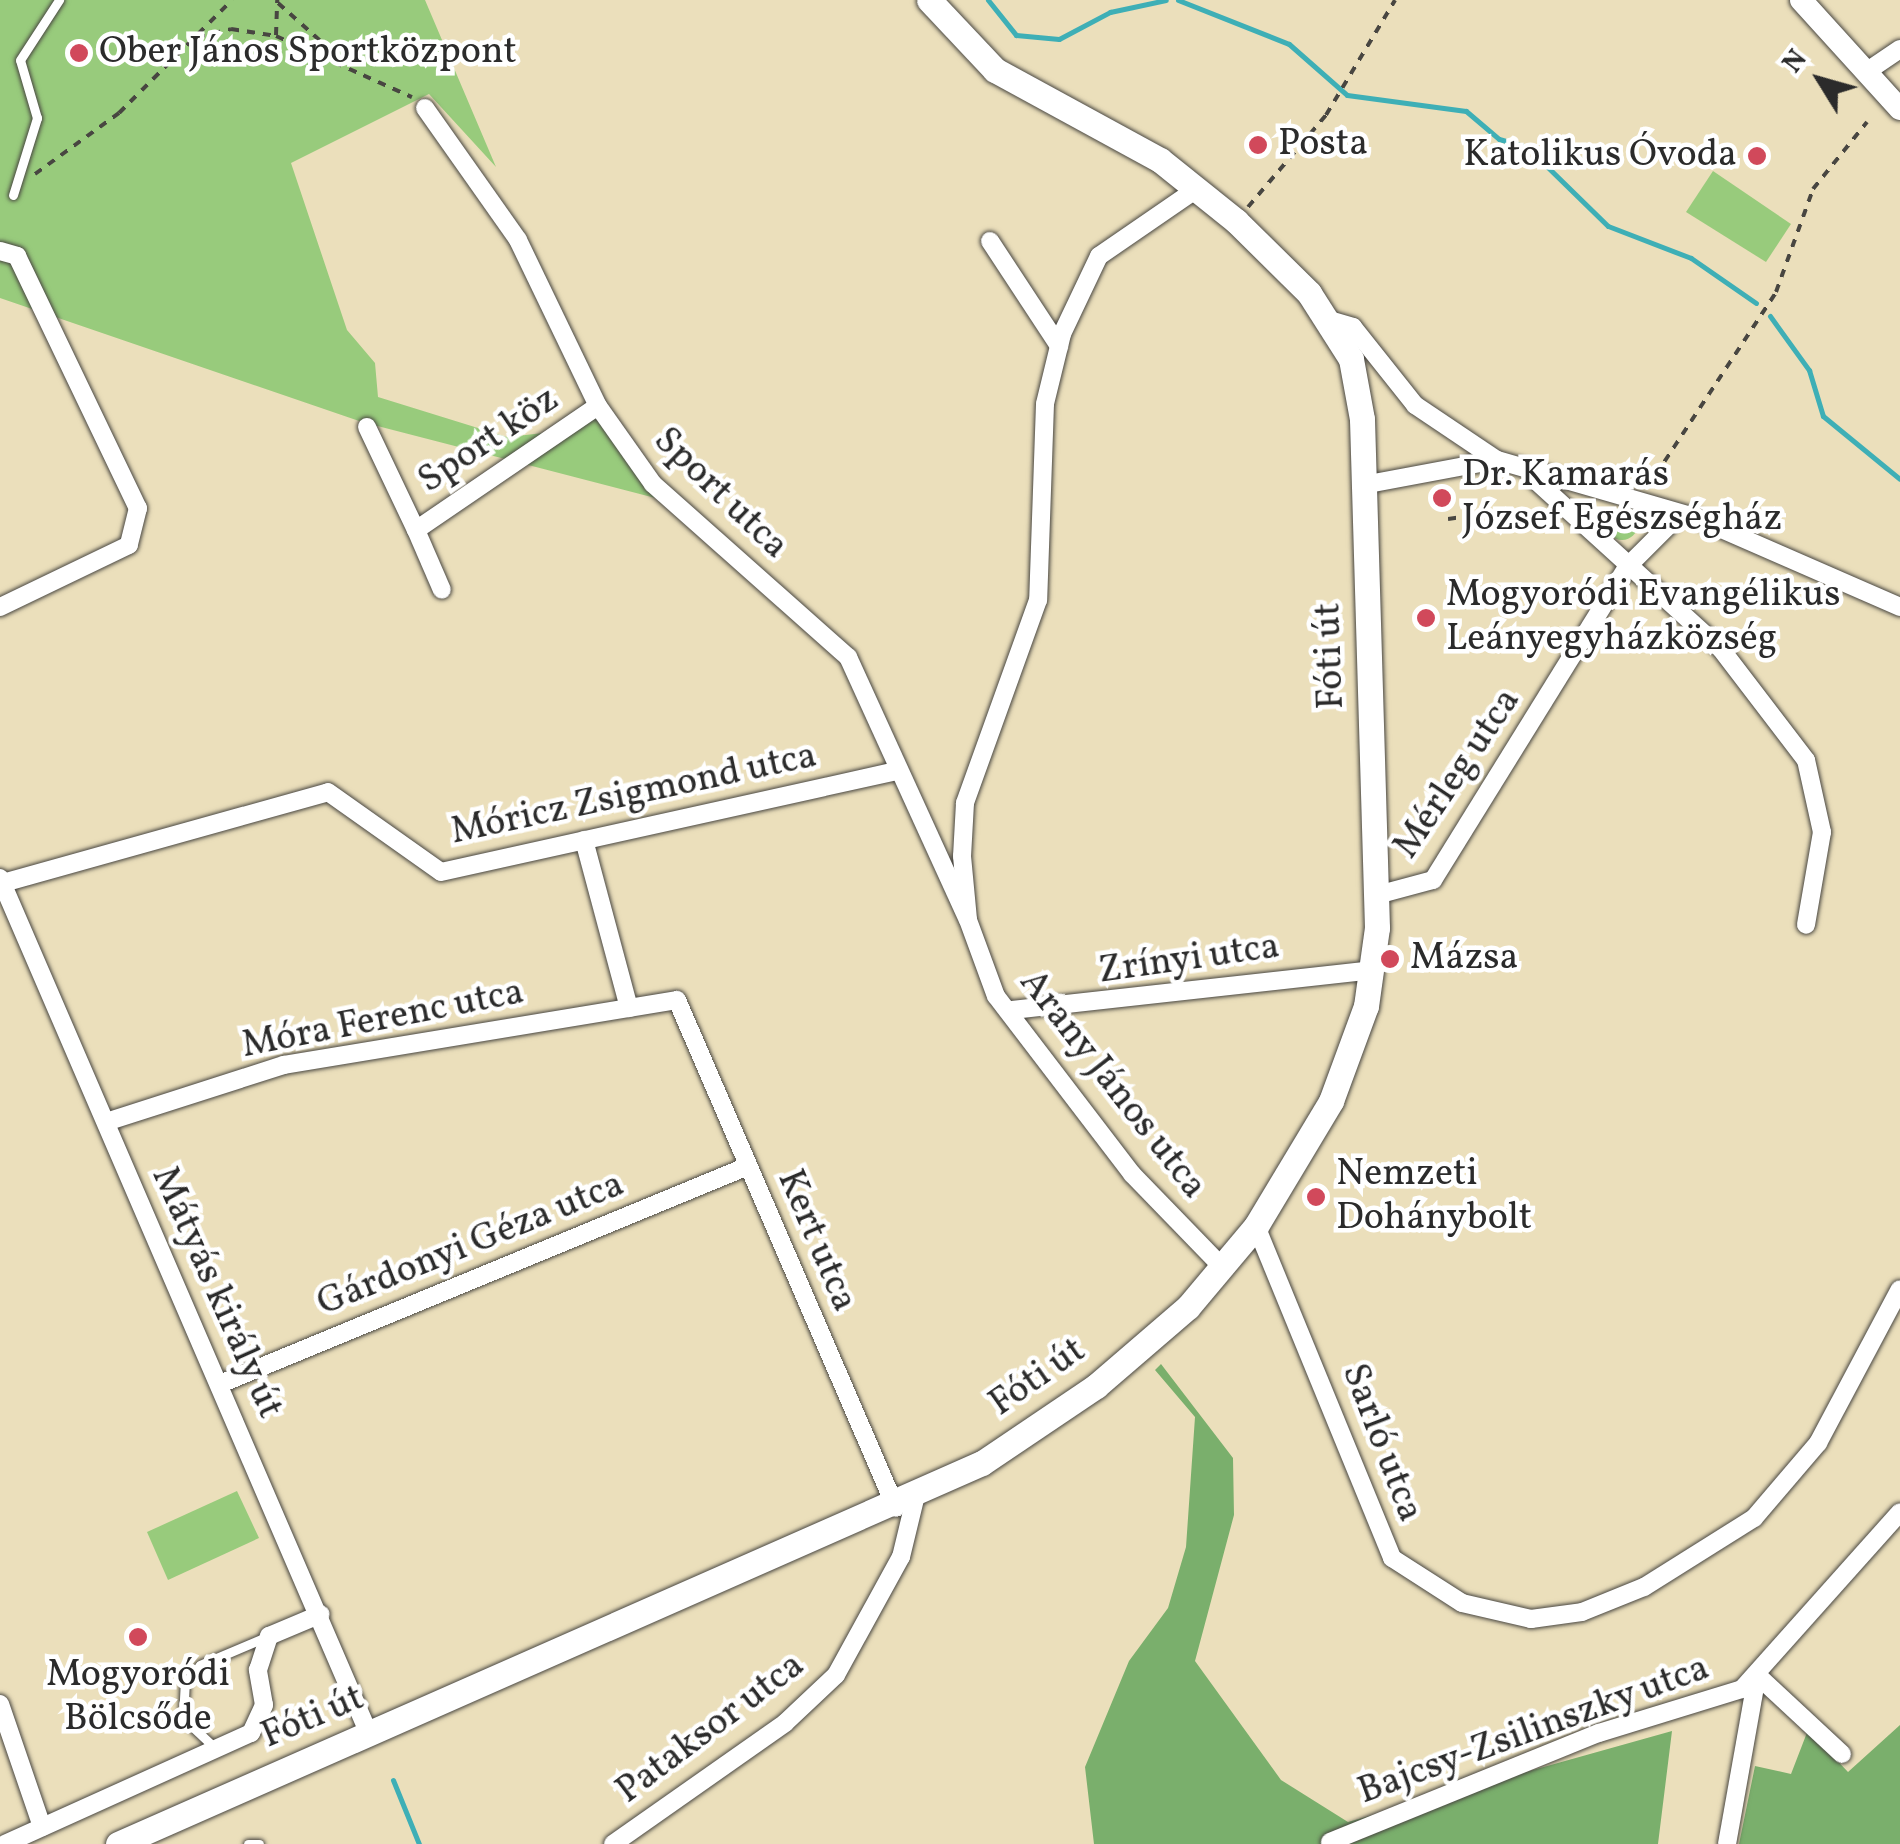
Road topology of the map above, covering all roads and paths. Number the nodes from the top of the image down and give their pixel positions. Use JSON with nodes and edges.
{"nodes":[{"id":1,"x":59,"y":0,"type":"edge"},
{"id":2,"x":232,"y":0,"type":"edge"},
{"id":3,"x":929,"y":0,"type":"edge"},
{"id":4,"x":1395,"y":0,"type":"edge"},
{"id":5,"x":1801,"y":0,"type":"edge"},
{"id":6,"x":278,"y":2,"type":"edge"},
{"id":7,"x":276,"y":36,"type":"junction"},
{"id":8,"x":196,"y":37,"type":"junction"},
{"id":9,"x":1900,"y":49,"type":"edge"},
{"id":10,"x":348,"y":66,"type":"junction"},
{"id":11,"x":1866,"y":72,"type":"junction"},
{"id":12,"x":425,"y":108,"type":"joint"},
{"id":13,"x":1900,"y":110,"type":"edge"},
{"id":14,"x":1867,"y":122,"type":"dead end"},
{"id":15,"x":1198,"y":188,"type":"junction"},
{"id":16,"x":13,"y":195,"type":"joint"},
{"id":17,"x":1236,"y":221,"type":"junction"},
{"id":18,"x":990,"y":241,"type":"dead end"},
{"id":19,"x":8,"y":254,"type":"edge"},
{"id":20,"x":1329,"y":320,"type":"junction"},
{"id":21,"x":1058,"y":346,"type":"junction"},
{"id":22,"x":598,"y":406,"type":"junction"},
{"id":23,"x":367,"y":426,"type":"dead end"},
{"id":24,"x":1497,"y":460,"type":"junction"},
{"id":25,"x":1532,"y":477,"type":"junction"},
{"id":26,"x":1363,"y":485,"type":"junction"},
{"id":27,"x":1639,"y":502,"type":"junction"},
{"id":28,"x":1476,"y":515,"type":"dead end"},
{"id":29,"x":1679,"y":516,"type":"junction"},
{"id":30,"x":1448,"y":519,"type":"dead end"},
{"id":31,"x":416,"y":530,"type":"junction"},
{"id":32,"x":1628,"y":567,"type":"junction"},
{"id":33,"x":442,"y":590,"type":"dead end"},
{"id":34,"x":0,"y":607,"type":"edge"},
{"id":35,"x":1900,"y":608,"type":"edge"},
{"id":36,"x":896,"y":771,"type":"junction"},
{"id":37,"x":584,"y":840,"type":"junction"},
{"id":38,"x":1,"y":881,"type":"edge"},
{"id":39,"x":1377,"y":895,"type":"junction"},
{"id":40,"x":968,"y":920,"type":"junction"},
{"id":41,"x":1806,"y":925,"type":"dead end"},
{"id":42,"x":1374,"y":970,"type":"junction"},
{"id":43,"x":677,"y":1000,"type":"joint"},
{"id":44,"x":630,"y":1008,"type":"junction"},
{"id":45,"x":1012,"y":1010,"type":"junction"},
{"id":46,"x":106,"y":1122,"type":"junction"},
{"id":47,"x":748,"y":1166,"type":"junction"},
{"id":48,"x":1256,"y":1226,"type":"junction"},
{"id":49,"x":1223,"y":1268,"type":"junction"},
{"id":50,"x":1900,"y":1289,"type":"edge"},
{"id":51,"x":220,"y":1384,"type":"junction"},
{"id":52,"x":905,"y":1504,"type":"junction"},
{"id":53,"x":1900,"y":1512,"type":"edge"},
{"id":54,"x":321,"y":1614,"type":"junction"},
{"id":55,"x":268,"y":1636,"type":"junction"},
{"id":56,"x":1756,"y":1674,"type":"junction"},
{"id":57,"x":0,"y":1704,"type":"edge"},
{"id":58,"x":370,"y":1734,"type":"junction"},
{"id":59,"x":217,"y":1750,"type":"junction"},
{"id":60,"x":1842,"y":1754,"type":"dead end"},
{"id":61,"x":42,"y":1826,"type":"junction"},
{"id":62,"x":1330,"y":1842,"type":"dead end"},
{"id":63,"x":5,"y":1844,"type":"edge"},
{"id":64,"x":119,"y":1844,"type":"edge"},
{"id":65,"x":248,"y":1844,"type":"edge"},
{"id":66,"x":258,"y":1844,"type":"edge"},
{"id":67,"x":614,"y":1844,"type":"edge"},
{"id":68,"x":1727,"y":1844,"type":"edge"}],
"edges":[{"from":1,"to":16,"type":"lane"},
{"from":2,"to":8,"type":"path"},
{"from":3,"to":15,"type":"main road","name":"Fóti út"},
{"from":4,"to":17,"type":"path"},
{"from":5,"to":11,"type":"street"},
{"from":6,"to":7,"type":"path"},
{"from":6,"to":10,"type":"path"},
{"from":7,"to":8,"type":"path"},
{"from":7,"to":10,"type":"path"},
{"from":8,"to":16,"type":"path"},
{"from":9,"to":11,"type":"street"},
{"from":10,"to":12,"type":"path"},
{"from":11,"to":13,"type":"street"},
{"from":12,"to":22,"type":"street","name":"Sport utca"},
{"from":14,"to":27,"type":"path"},
{"from":15,"to":17,"type":"main road","name":"Fóti út"},
{"from":15,"to":21,"type":"street","name":"Arany János utca"},
{"from":17,"to":20,"type":"main road","name":"Fóti út"},
{"from":18,"to":21,"type":"street"},
{"from":19,"to":34,"type":"street"},
{"from":20,"to":24,"type":"street"},
{"from":20,"to":26,"type":"main road","name":"Fóti út"},
{"from":21,"to":40,"type":"street","name":"Arany János utca"},
{"from":22,"to":31,"type":"street","name":"Sport köz"},
{"from":22,"to":36,"type":"street","name":"Sport utca"},
{"from":23,"to":31,"type":"street","name":"Sport köz"},
{"from":24,"to":25,"type":"street"},
{"from":24,"to":26,"type":"street"},
{"from":25,"to":27,"type":"street"},
{"from":25,"to":32,"type":"street"},
{"from":26,"to":39,"type":"main road","name":"Fóti út"},
{"from":27,"to":29,"type":"street"},
{"from":28,"to":30,"type":"path"},
{"from":29,"to":32,"type":"street","name":"Mérleg utca"},
{"from":29,"to":35,"type":"street"},
{"from":31,"to":33,"type":"street","name":"Sport köz"},
{"from":32,"to":39,"type":"street","name":"Mérleg utca"},
{"from":32,"to":41,"type":"street"},
{"from":36,"to":37,"type":"street","name":"Móricz Zsigmond utca"},
{"from":36,"to":40,"type":"street","name":"Sport utca"},
{"from":37,"to":38,"type":"street","name":"Móricz Zsigmond utca"},
{"from":37,"to":44,"type":"street"},
{"from":38,"to":46,"type":"street","name":"Mátyás király út"},
{"from":39,"to":42,"type":"main road","name":"Fóti út"},
{"from":40,"to":45,"type":"street","name":"Arany János utca"},
{"from":42,"to":45,"type":"street","name":"Zrínyi utca"},
{"from":42,"to":48,"type":"main road","name":"Fóti út"},
{"from":43,"to":44,"type":"street","name":"Móra Ferenc utca"},
{"from":43,"to":47,"type":"street","name":"Kert utca"},
{"from":44,"to":46,"type":"street","name":"Móra Ferenc utca"},
{"from":45,"to":49,"type":"street","name":"Arany János utca"},
{"from":46,"to":51,"type":"street","name":"Mátyás király út"},
{"from":47,"to":51,"type":"street","name":"Gárdonyi Géza utca"},
{"from":47,"to":52,"type":"street","name":"Kert utca"},
{"from":48,"to":49,"type":"main road","name":"Fóti út"},
{"from":48,"to":50,"type":"street","name":"Sarló utca"},
{"from":49,"to":52,"type":"main road","name":"Fóti út"},
{"from":51,"to":54,"type":"street","name":"Mátyás király út"},
{"from":52,"to":58,"type":"main road","name":"Fóti út"},
{"from":52,"to":67,"type":"street","name":"Pataksor utca"},
{"from":53,"to":56,"type":"street","name":"Bajcsy-Zsilinszky utca"},
{"from":54,"to":55,"type":"street"},
{"from":54,"to":58,"type":"street","name":"Mátyás király út"},
{"from":55,"to":59,"type":"street"},
{"from":55,"to":59,"type":"lane"},
{"from":56,"to":60,"type":"street","name":"Bajcsy-Zsilinszky utca"},
{"from":56,"to":62,"type":"street","name":"Bajcsy-Zsilinszky utca"},
{"from":56,"to":68,"type":"street"},
{"from":57,"to":61,"type":"street"},
{"from":58,"to":64,"type":"main road","name":"Fóti út"},
{"from":59,"to":61,"type":"street"},
{"from":61,"to":63,"type":"street"},
{"from":65,"to":66,"type":"lane"}]}
